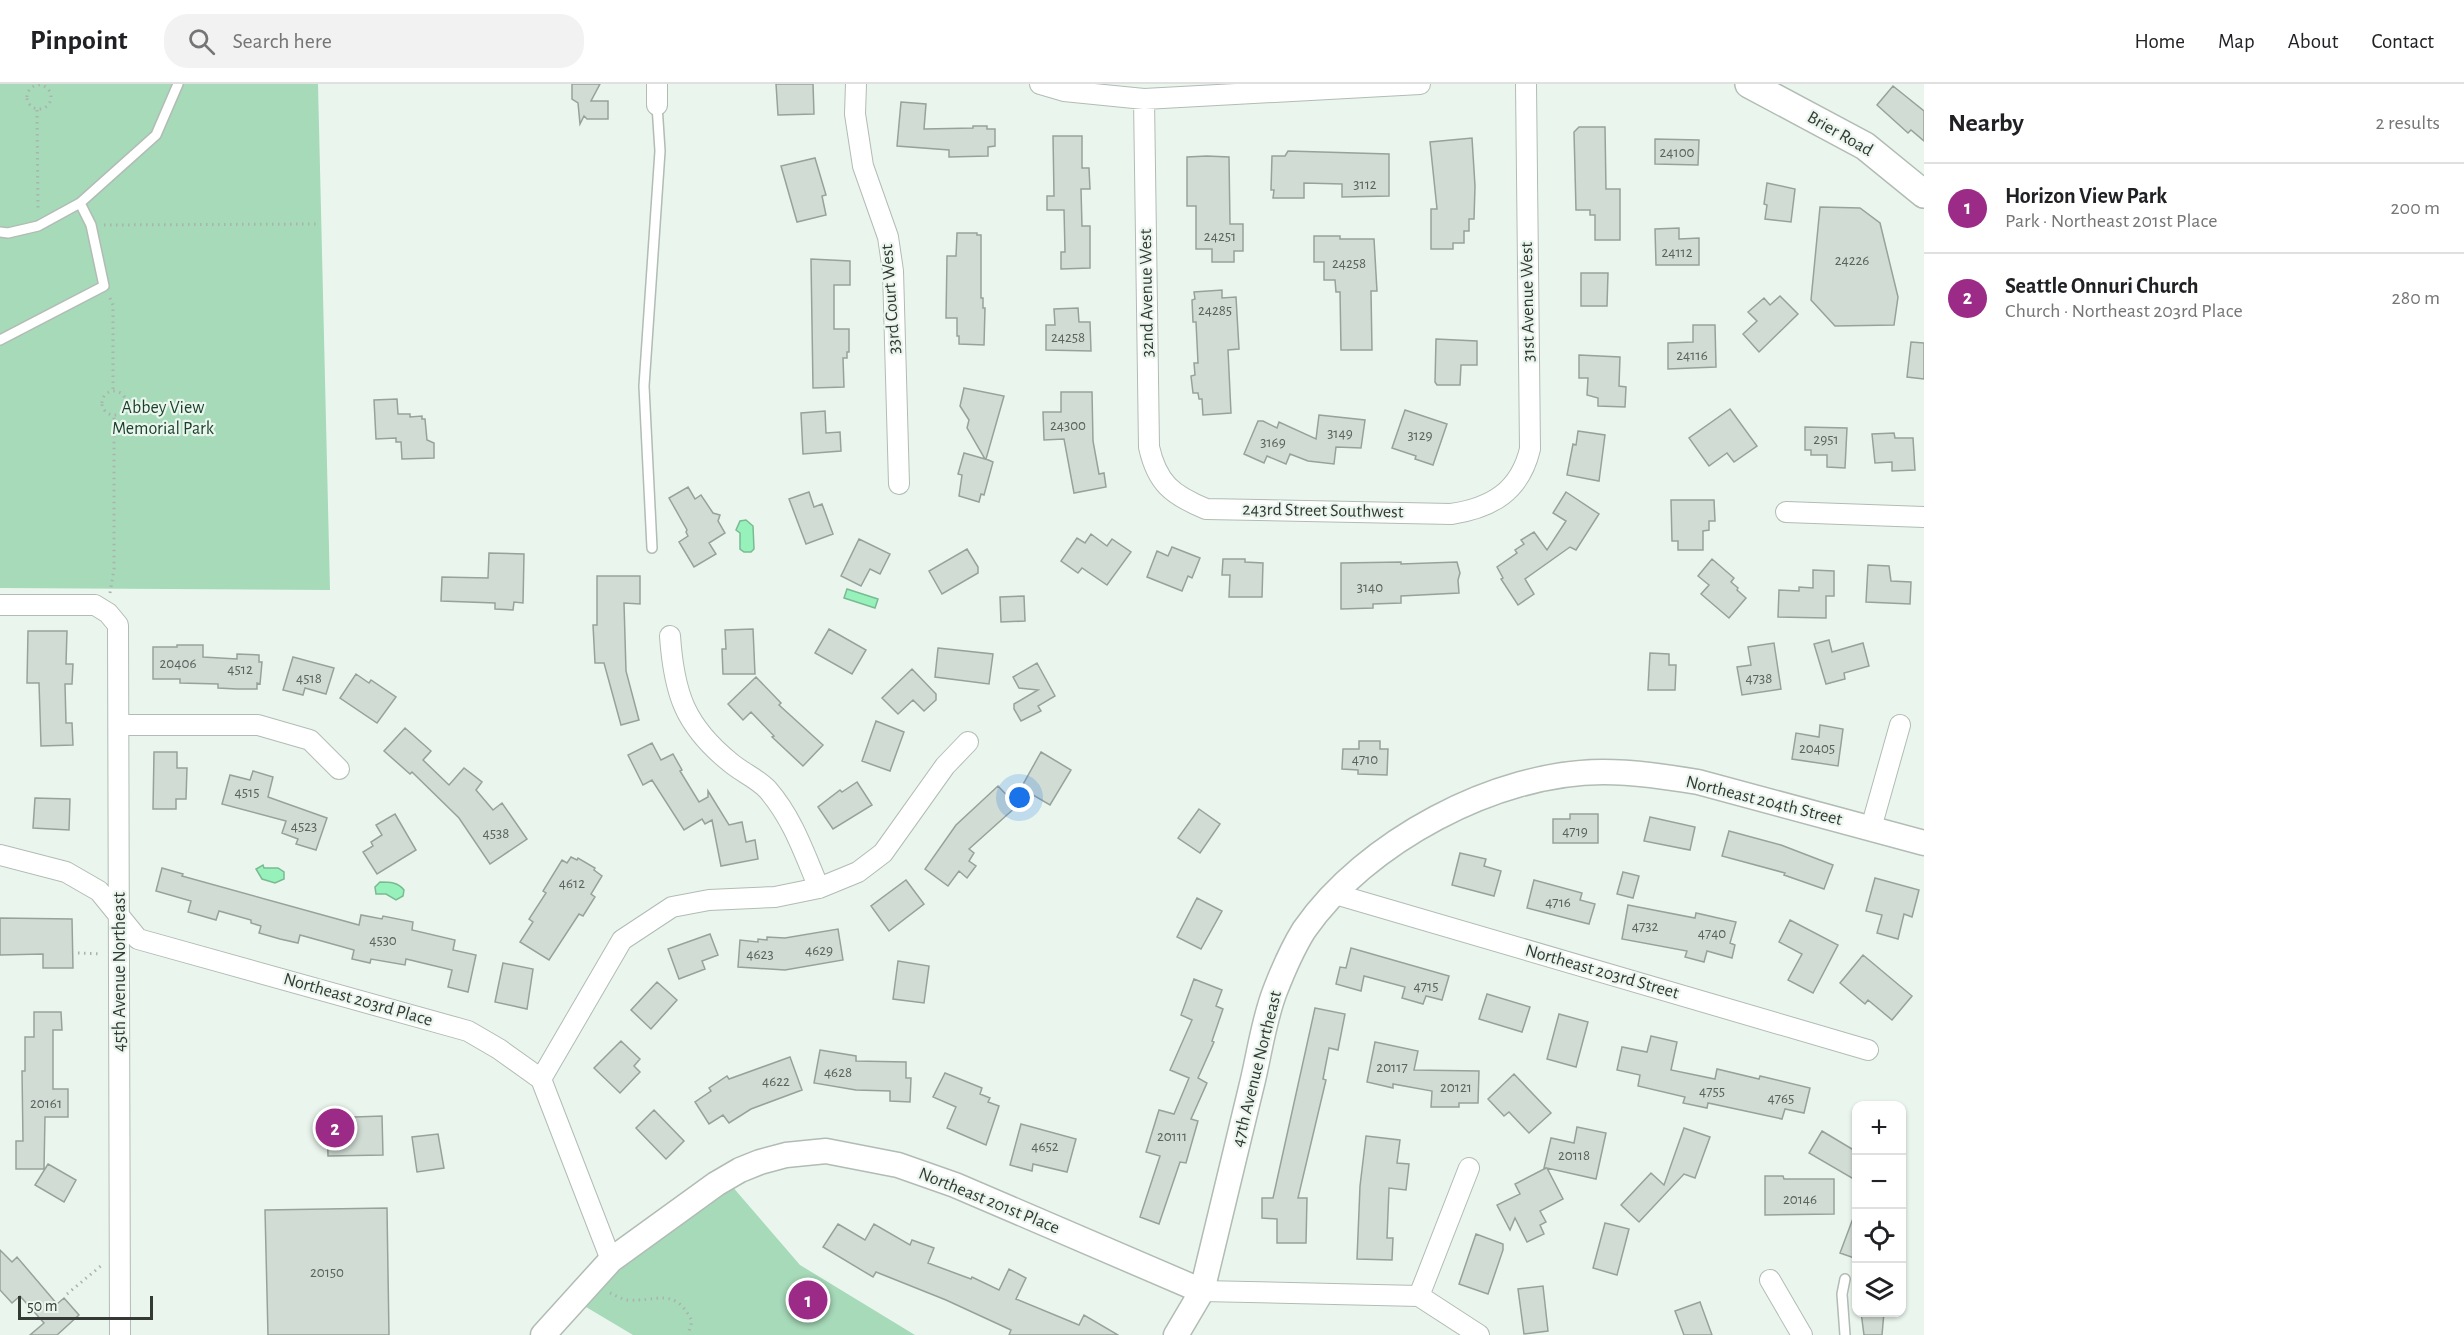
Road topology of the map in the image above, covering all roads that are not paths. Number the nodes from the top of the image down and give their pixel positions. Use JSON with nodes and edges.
{"nodes":[{"id":1,"x":178,"y":84,"type":"edge"},
{"id":2,"x":657,"y":84,"type":"edge"},
{"id":3,"x":856,"y":84,"type":"edge"},
{"id":4,"x":1040,"y":84,"type":"edge"},
{"id":5,"x":1420,"y":84,"type":"edge"},
{"id":6,"x":1526,"y":84,"type":"edge"},
{"id":7,"x":1749,"y":84,"type":"edge"},
{"id":8,"x":1144,"y":99,"type":"junction"},
{"id":9,"x":657,"y":105,"type":"joint"},
{"id":10,"x":1924,"y":194,"type":"edge"},
{"id":11,"x":80,"y":203,"type":"junction"},
{"id":12,"x":0,"y":232,"type":"edge"},
{"id":13,"x":0,"y":340,"type":"edge"},
{"id":14,"x":899,"y":484,"type":"dead end"},
{"id":15,"x":1163,"y":484,"type":"joint"},
{"id":16,"x":1489,"y":504,"type":"joint"},
{"id":17,"x":1786,"y":512,"type":"dead end"},
{"id":18,"x":1924,"y":517,"type":"edge"},
{"id":19,"x":652,"y":548,"type":"dead end"},
{"id":20,"x":0,"y":605,"type":"edge"},
{"id":21,"x":670,"y":636,"type":"dead end"},
{"id":22,"x":120,"y":725,"type":"junction"},
{"id":23,"x":1900,"y":725,"type":"dead end"},
{"id":24,"x":968,"y":742,"type":"dead end"},
{"id":25,"x":339,"y":769,"type":"dead end"},
{"id":26,"x":1602,"y":772,"type":"joint"},
{"id":27,"x":1872,"y":828,"type":"junction"},
{"id":28,"x":1924,"y":843,"type":"edge"},
{"id":29,"x":0,"y":855,"type":"edge"},
{"id":30,"x":819,"y":888,"type":"junction"},
{"id":31,"x":1335,"y":894,"type":"junction"},
{"id":32,"x":119,"y":914,"type":"junction"},
{"id":33,"x":1868,"y":1050,"type":"dead end"},
{"id":34,"x":541,"y":1079,"type":"junction"},
{"id":35,"x":1469,"y":1168,"type":"dead end"},
{"id":36,"x":611,"y":1260,"type":"junction"},
{"id":37,"x":1845,"y":1279,"type":"dead end"},
{"id":38,"x":1770,"y":1280,"type":"dead end"},
{"id":39,"x":1202,"y":1291,"type":"junction"},
{"id":40,"x":1419,"y":1296,"type":"junction"},
{"id":41,"x":120,"y":1335,"type":"edge"},
{"id":42,"x":543,"y":1335,"type":"edge"},
{"id":43,"x":1176,"y":1335,"type":"edge"},
{"id":44,"x":1479,"y":1335,"type":"edge"},
{"id":45,"x":1802,"y":1335,"type":"edge"},
{"id":46,"x":1845,"y":1335,"type":"edge"}],
"edges":[{"from":1,"to":11,"type":"lane"},
{"from":2,"to":9,"type":"street"},
{"from":3,"to":14,"type":"street","name":"33rd Court West"},
{"from":4,"to":8,"type":"street"},
{"from":5,"to":8,"type":"street"},
{"from":6,"to":16,"type":"street","name":"31st Avenue West"},
{"from":7,"to":10,"type":"main road","name":"Brier Road"},
{"from":8,"to":15,"type":"street","name":"32nd Avenue West"},
{"from":9,"to":19,"type":"lane"},
{"from":11,"to":12,"type":"lane"},
{"from":11,"to":13,"type":"lane"},
{"from":15,"to":16,"type":"street","name":"243rd Street Southwest"},
{"from":17,"to":18,"type":"street"},
{"from":20,"to":22,"type":"street","name":"45th Avenue Northeast"},
{"from":21,"to":30,"type":"street"},
{"from":22,"to":25,"type":"street"},
{"from":22,"to":32,"type":"street","name":"45th Avenue Northeast"},
{"from":23,"to":27,"type":"street"},
{"from":24,"to":30,"type":"street"},
{"from":26,"to":27,"type":"street","name":"Northeast 204th Street"},
{"from":26,"to":31,"type":"street","name":"47th Avenue Northeast"},
{"from":27,"to":28,"type":"street","name":"Northeast 204th Street"},
{"from":29,"to":32,"type":"street","name":"Northeast 203rd Place"},
{"from":30,"to":34,"type":"street"},
{"from":31,"to":33,"type":"street","name":"Northeast 203rd Street"},
{"from":31,"to":39,"type":"street","name":"47th Avenue Northeast"},
{"from":32,"to":34,"type":"street","name":"Northeast 203rd Place"},
{"from":32,"to":41,"type":"street","name":"45th Avenue Northeast"},
{"from":34,"to":36,"type":"street"},
{"from":35,"to":40,"type":"street"},
{"from":36,"to":39,"type":"street","name":"Northeast 201st Place"},
{"from":36,"to":42,"type":"street","name":"Northeast 201st Place"},
{"from":37,"to":46,"type":"lane"},
{"from":38,"to":45,"type":"street"},
{"from":39,"to":40,"type":"street","name":"Northeast 201st Place"},
{"from":39,"to":43,"type":"street","name":"47th Avenue Northeast"},
{"from":40,"to":44,"type":"street"}]}
